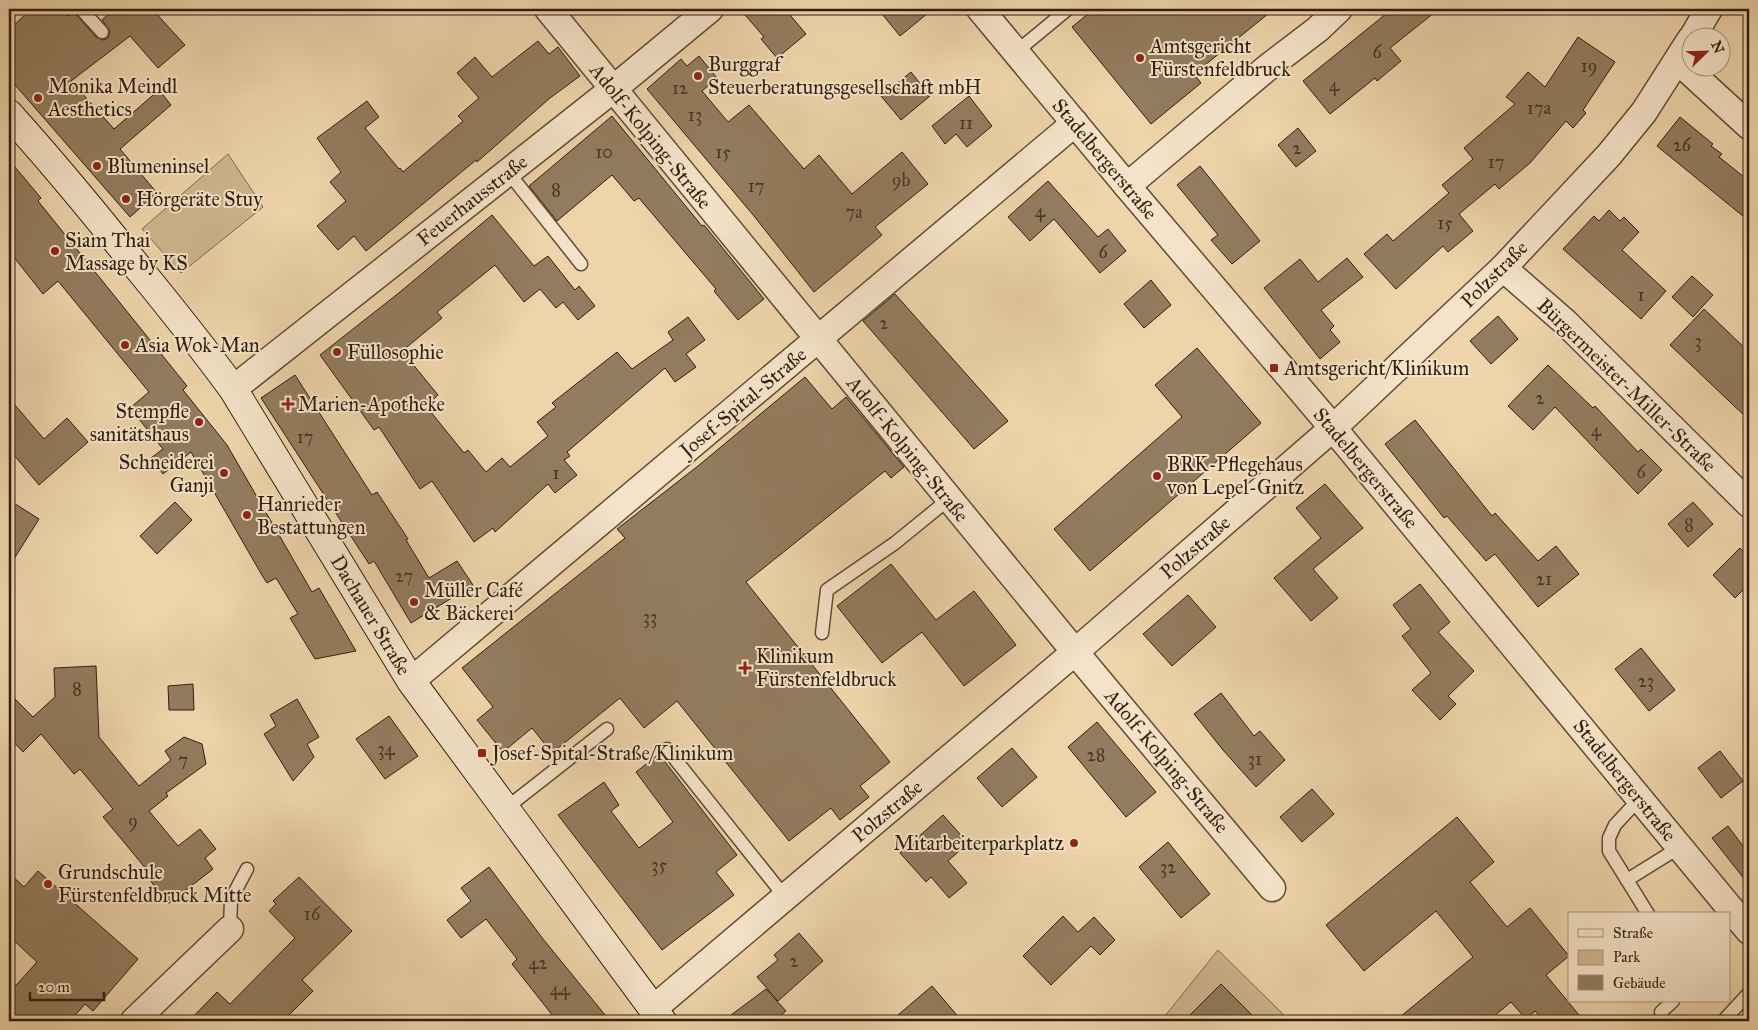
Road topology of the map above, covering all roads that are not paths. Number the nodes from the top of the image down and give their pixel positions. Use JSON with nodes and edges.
{"nodes":[{"id":1,"x":81,"y":9,"type":"edge"},
{"id":2,"x":548,"y":9,"type":"edge"},
{"id":3,"x":710,"y":9,"type":"edge"},
{"id":4,"x":980,"y":9,"type":"edge"},
{"id":5,"x":1068,"y":9,"type":"edge"},
{"id":6,"x":1339,"y":9,"type":"edge"},
{"id":7,"x":1709,"y":9,"type":"edge"},
{"id":8,"x":1698,"y":28,"type":"edge"},
{"id":9,"x":102,"y":32,"type":"dead end"},
{"id":10,"x":1016,"y":52,"type":"junction"},
{"id":11,"x":1680,"y":57,"type":"edge"},
{"id":12,"x":1712,"y":78,"type":"edge"},
{"id":13,"x":612,"y":90,"type":"junction"},
{"id":14,"x":9,"y":114,"type":"edge"},
{"id":15,"x":1075,"y":123,"type":"junction"},
{"id":16,"x":1749,"y":126,"type":"edge"},
{"id":17,"x":508,"y":172,"type":"junction"},
{"id":18,"x":1128,"y":186,"type":"junction"},
{"id":19,"x":581,"y":264,"type":"dead end"},
{"id":20,"x":1503,"y":268,"type":"junction"},
{"id":21,"x":818,"y":339,"type":"junction"},
{"id":22,"x":233,"y":389,"type":"junction"},
{"id":23,"x":1333,"y":428,"type":"junction"},
{"id":24,"x":949,"y":499,"type":"junction"},
{"id":25,"x":1749,"y":504,"type":"edge"},
{"id":26,"x":822,"y":633,"type":"dead end"},
{"id":27,"x":1075,"y":652,"type":"junction"},
{"id":28,"x":411,"y":681,"type":"junction"},
{"id":29,"x":607,"y":729,"type":"dead end"},
{"id":30,"x":667,"y":749,"type":"dead end"},
{"id":31,"x":1640,"y":798,"type":"junction"},
{"id":32,"x":505,"y":809,"type":"junction"},
{"id":33,"x":1680,"y":847,"type":"junction"},
{"id":34,"x":247,"y":869,"type":"dead end"},
{"id":35,"x":1627,"y":880,"type":"junction"},
{"id":36,"x":1272,"y":888,"type":"dead end"},
{"id":37,"x":785,"y":897,"type":"junction"},
{"id":38,"x":1647,"y":912,"type":"edge"},
{"id":39,"x":230,"y":929,"type":"joint"},
{"id":40,"x":1749,"y":931,"type":"edge"},
{"id":41,"x":1749,"y":993,"type":"edge"},
{"id":42,"x":1672,"y":1002,"type":"edge"},
{"id":43,"x":1661,"y":1012,"type":"dead end"},
{"id":44,"x":657,"y":1015,"type":"edge"},
{"id":45,"x":134,"y":1021,"type":"edge"},
{"id":46,"x":1723,"y":1021,"type":"edge"}],
"edges":[{"from":1,"to":9,"type":"lane"},
{"from":2,"to":13,"type":"street","name":"Adolf-Kolping-Straße"},
{"from":3,"to":13,"type":"street","name":"Feuerhausstraße"},
{"from":4,"to":10,"type":"street","name":"Stadelbergerstraße"},
{"from":5,"to":10,"type":"lane"},
{"from":6,"to":18,"type":"street"},
{"from":7,"to":8,"type":"street","name":"Polzstraße"},
{"from":10,"to":15,"type":"street","name":"Stadelbergerstraße"},
{"from":11,"to":20,"type":"street","name":"Polzstraße"},
{"from":12,"to":16,"type":"street"},
{"from":13,"to":17,"type":"street","name":"Feuerhausstraße"},
{"from":13,"to":21,"type":"street","name":"Adolf-Kolping-Straße"},
{"from":14,"to":22,"type":"street","name":"Dachauer Straße"},
{"from":15,"to":18,"type":"street","name":"Stadelbergerstraße"},
{"from":15,"to":21,"type":"street","name":"Josef-Spital-Straße"},
{"from":17,"to":19,"type":"lane"},
{"from":17,"to":22,"type":"street","name":"Feuerhausstraße"},
{"from":18,"to":23,"type":"street","name":"Stadelbergerstraße"},
{"from":20,"to":23,"type":"street","name":"Polzstraße"},
{"from":20,"to":25,"type":"street","name":"Bürgermeister-Miller-Straße"},
{"from":21,"to":24,"type":"street","name":"Adolf-Kolping-Straße"},
{"from":21,"to":28,"type":"street","name":"Josef-Spital-Straße"},
{"from":22,"to":28,"type":"street","name":"Dachauer Straße"},
{"from":23,"to":27,"type":"street","name":"Polzstraße"},
{"from":23,"to":31,"type":"street","name":"Stadelbergerstraße"},
{"from":24,"to":26,"type":"lane"},
{"from":24,"to":27,"type":"street","name":"Adolf-Kolping-Straße"},
{"from":27,"to":36,"type":"street","name":"Adolf-Kolping-Straße"},
{"from":27,"to":37,"type":"street","name":"Polzstraße"},
{"from":28,"to":32,"type":"street","name":"Dachauer Straße"},
{"from":29,"to":32,"type":"lane"},
{"from":30,"to":37,"type":"lane"},
{"from":31,"to":33,"type":"street","name":"Stadelbergerstraße"},
{"from":31,"to":35,"type":"lane"},
{"from":32,"to":44,"type":"street","name":"Dachauer Straße"},
{"from":33,"to":35,"type":"lane"},
{"from":33,"to":40,"type":"street","name":"Stadelbergerstraße"},
{"from":34,"to":39,"type":"lane"},
{"from":35,"to":38,"type":"lane"},
{"from":37,"to":44,"type":"street","name":"Polzstraße"},
{"from":39,"to":45,"type":"street"},
{"from":41,"to":46,"type":"lane"},
{"from":42,"to":43,"type":"lane"}]}
